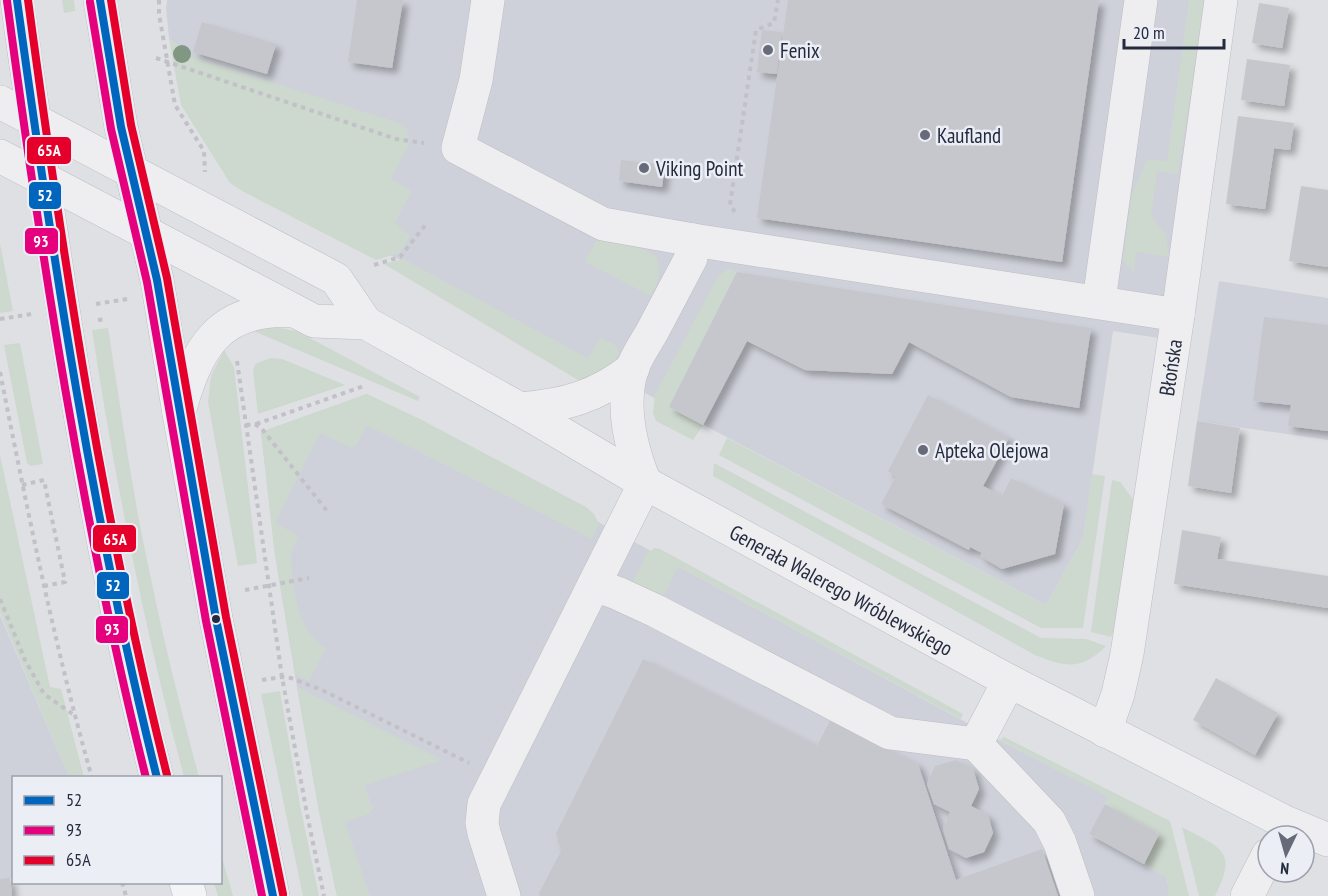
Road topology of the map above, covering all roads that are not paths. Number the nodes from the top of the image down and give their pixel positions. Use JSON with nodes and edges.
{"nodes":[{"id":1,"x":17,"y":0,"type":"edge"},
{"id":2,"x":100,"y":0,"type":"edge"},
{"id":3,"x":488,"y":0,"type":"edge"},
{"id":4,"x":1141,"y":0,"type":"edge"},
{"id":5,"x":1221,"y":0,"type":"edge"},
{"id":6,"x":0,"y":102,"type":"edge"},
{"id":7,"x":34,"y":120,"type":"junction"},
{"id":8,"x":0,"y":156,"type":"edge"},
{"id":9,"x":131,"y":171,"type":"junction"},
{"id":10,"x":43,"y":178,"type":"junction"},
{"id":11,"x":146,"y":233,"type":"junction"},
{"id":12,"x":693,"y":240,"type":"junction"},
{"id":13,"x":1098,"y":301,"type":"junction"},
{"id":14,"x":295,"y":310,"type":"junction"},
{"id":15,"x":1178,"y":315,"type":"junction"},
{"id":16,"x":366,"y":323,"type":"junction"},
{"id":17,"x":633,"y":368,"type":"junction"},
{"id":18,"x":520,"y":409,"type":"junction"},
{"id":19,"x":179,"y":413,"type":"junction"},
{"id":20,"x":645,"y":483,"type":"junction"},
{"id":21,"x":594,"y":585,"type":"junction"},
{"id":22,"x":1009,"y":681,"type":"junction"},
{"id":23,"x":1105,"y":730,"type":"junction"},
{"id":24,"x":976,"y":744,"type":"junction"},
{"id":25,"x":157,"y":776,"type":"edge"},
{"id":26,"x":1272,"y":824,"type":"edge"},
{"id":27,"x":1256,"y":878,"type":"edge"},
{"id":28,"x":273,"y":896,"type":"edge"},
{"id":29,"x":504,"y":896,"type":"edge"},
{"id":30,"x":1078,"y":896,"type":"edge"},
{"id":31,"x":1247,"y":896,"type":"edge"}],
"edges":[{"from":1,"to":7,"type":"main road"},
{"from":2,"to":9,"type":"main road"},
{"from":3,"to":12,"type":"street"},
{"from":4,"to":13,"type":"street"},
{"from":5,"to":15,"type":"street","name":"Błońska"},
{"from":6,"to":7,"type":"street","name":"Generała Walerego Wróblewskiego"},
{"from":7,"to":9,"type":"street","name":"Generała Walerego Wróblewskiego"},
{"from":7,"to":10,"type":"main road"},
{"from":8,"to":10,"type":"street","name":"Generała Walerego Wróblewskiego"},
{"from":9,"to":11,"type":"main road"},
{"from":9,"to":16,"type":"street","name":"Generała Walerego Wróblewskiego"},
{"from":10,"to":11,"type":"street","name":"Generała Walerego Wróblewskiego"},
{"from":10,"to":25,"type":"main road"},
{"from":11,"to":14,"type":"street","name":"Generała Walerego Wróblewskiego"},
{"from":11,"to":19,"type":"main road"},
{"from":12,"to":13,"type":"street"},
{"from":12,"to":17,"type":"street"},
{"from":13,"to":15,"type":"street"},
{"from":14,"to":16,"type":"street","name":"Generała Walerego Wróblewskiego"},
{"from":14,"to":19,"type":"street"},
{"from":15,"to":23,"type":"street","name":"Błońska"},
{"from":16,"to":18,"type":"street","name":"Generała Walerego Wróblewskiego"},
{"from":17,"to":18,"type":"street"},
{"from":17,"to":20,"type":"street"},
{"from":18,"to":20,"type":"street","name":"Generała Walerego Wróblewskiego"},
{"from":19,"to":28,"type":"main road"},
{"from":20,"to":21,"type":"street"},
{"from":20,"to":22,"type":"street","name":"Generała Walerego Wróblewskiego"},
{"from":21,"to":24,"type":"street"},
{"from":21,"to":29,"type":"street"},
{"from":22,"to":23,"type":"street","name":"Generała Walerego Wróblewskiego"},
{"from":22,"to":24,"type":"street"},
{"from":23,"to":26,"type":"street","name":"Generała Walerego Wróblewskiego"},
{"from":24,"to":30,"type":"street"},
{"from":27,"to":31,"type":"street"}]}
